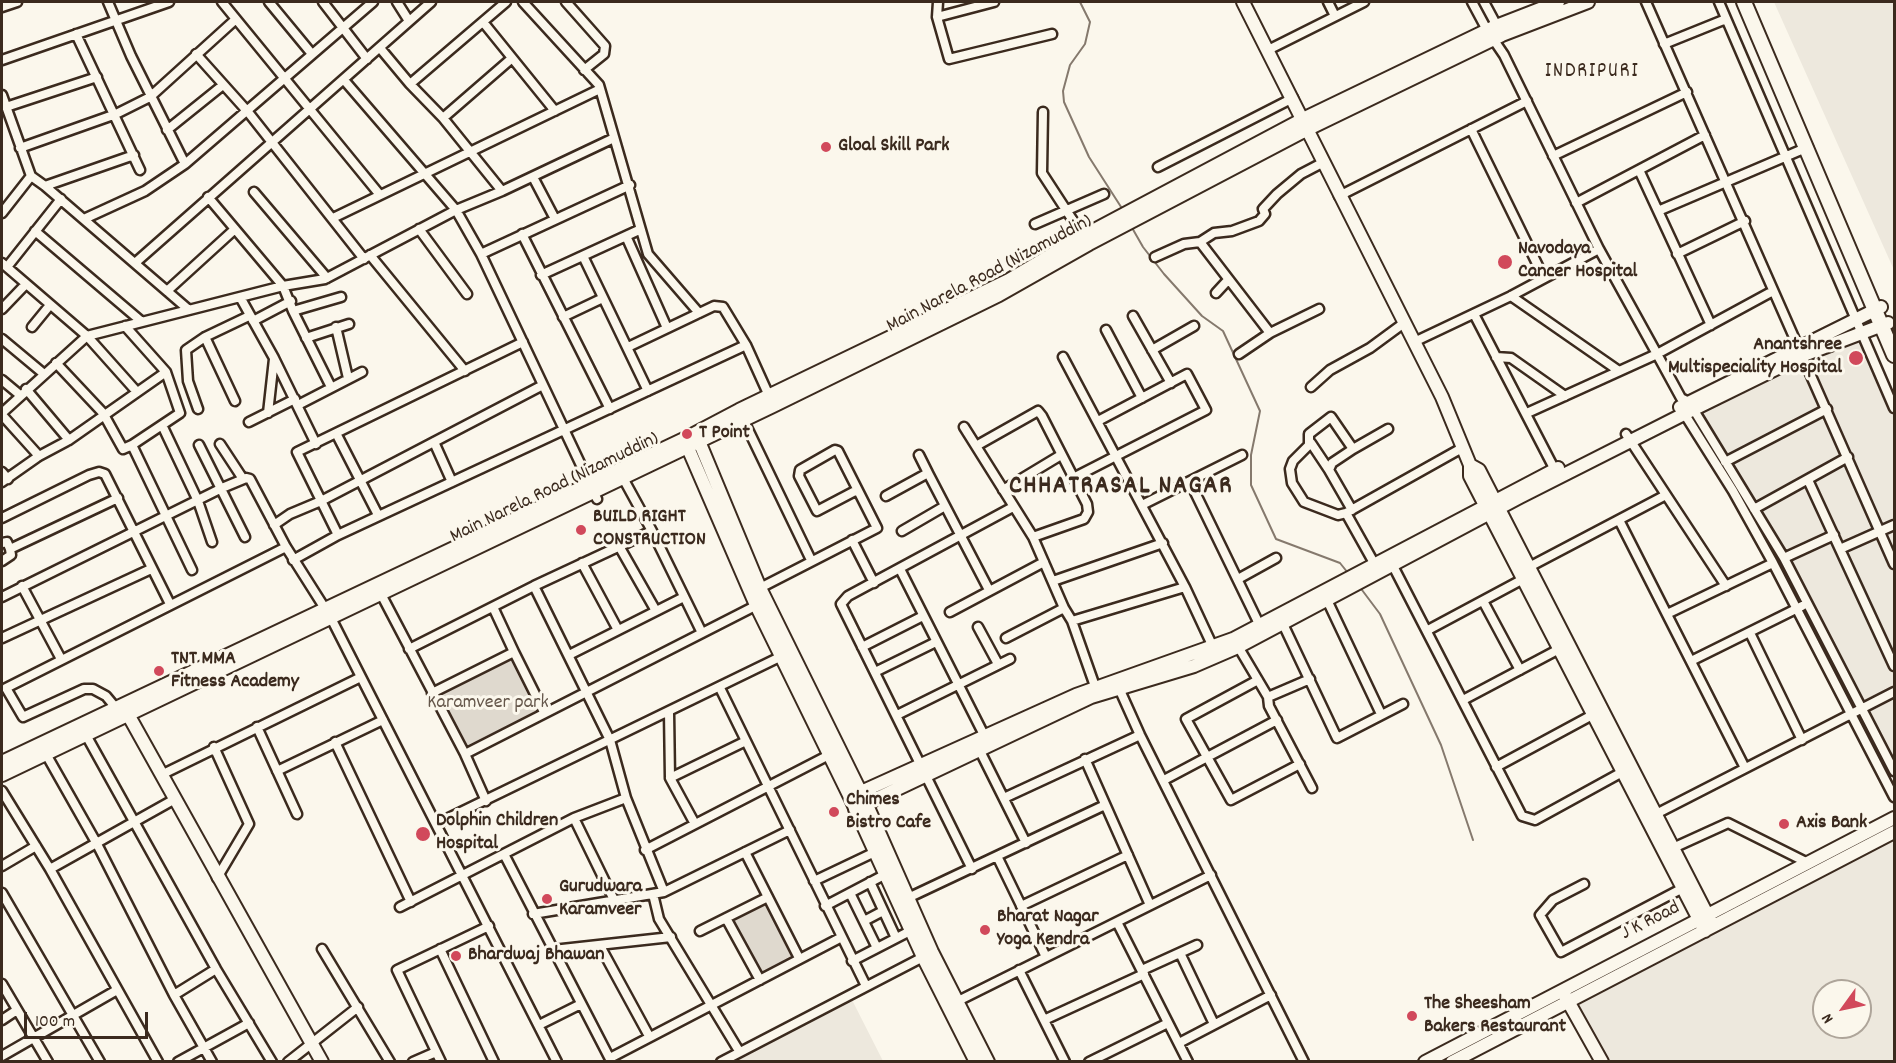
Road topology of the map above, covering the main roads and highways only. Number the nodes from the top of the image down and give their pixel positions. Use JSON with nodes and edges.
{"nodes":[{"id":1,"x":1744,"y":2,"type":"edge"},
{"id":2,"x":1750,"y":2,"type":"edge"},
{"id":3,"x":1877,"y":308,"type":"junction"},
{"id":4,"x":1884,"y":324,"type":"junction"},
{"id":5,"x":1894,"y":338,"type":"edge"},
{"id":6,"x":1894,"y":355,"type":"edge"}],
"edges":[{"from":1,"to":3,"type":"main road"},
{"from":2,"to":3,"type":"main road"},
{"from":3,"to":4,"type":"main road"},
{"from":4,"to":5,"type":"main road"},
{"from":4,"to":6,"type":"main road"}]}
